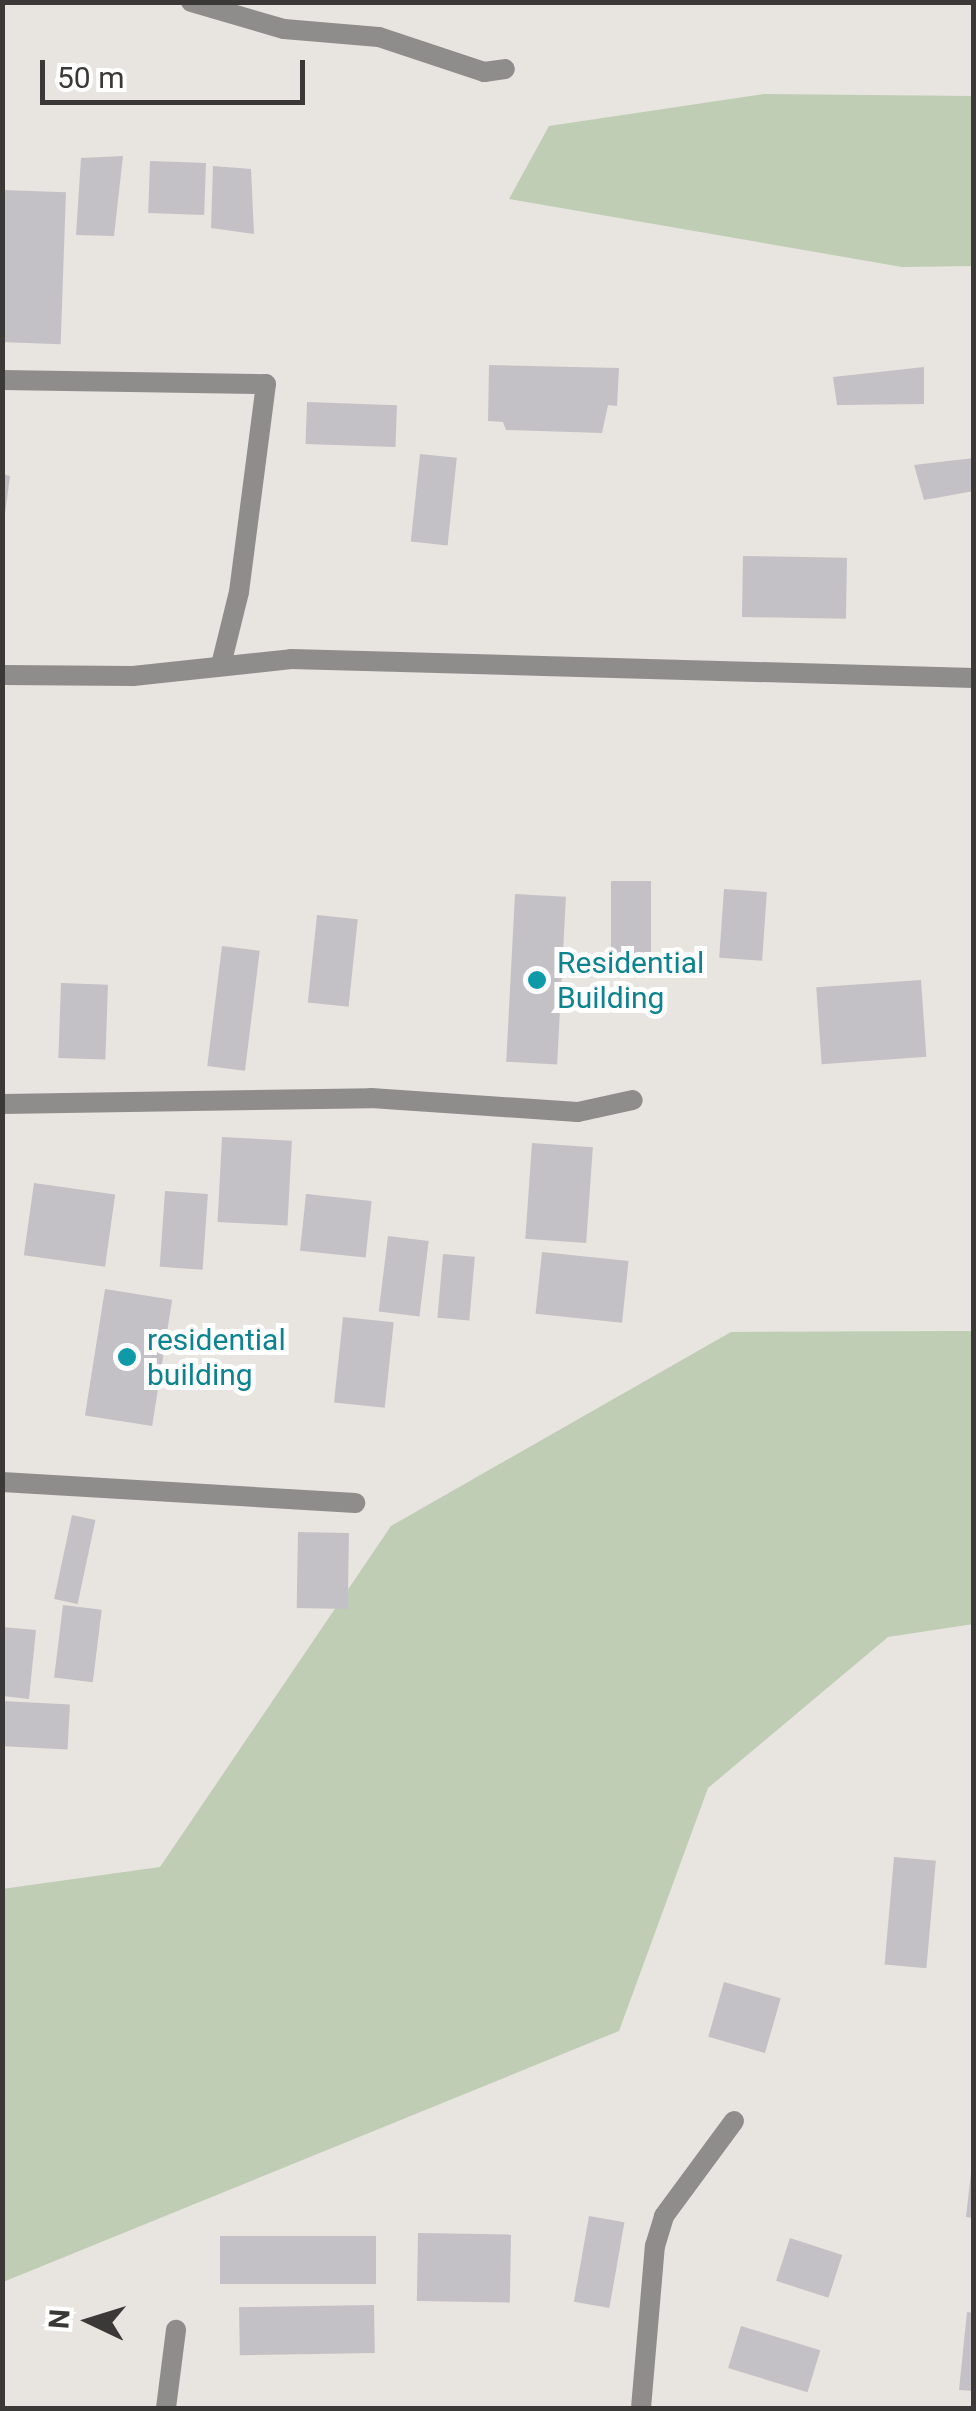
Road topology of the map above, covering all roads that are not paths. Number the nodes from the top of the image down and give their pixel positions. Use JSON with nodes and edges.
{"nodes":[{"id":1,"x":191,"y":2,"type":"edge"},
{"id":2,"x":505,"y":69,"type":"dead end"},
{"id":3,"x":2,"y":380,"type":"edge"},
{"id":4,"x":221,"y":665,"type":"junction"},
{"id":5,"x":2,"y":676,"type":"edge"},
{"id":6,"x":974,"y":678,"type":"edge"},
{"id":7,"x":634,"y":1100,"type":"dead end"},
{"id":8,"x":2,"y":1104,"type":"edge"},
{"id":9,"x":2,"y":1482,"type":"edge"},
{"id":10,"x":355,"y":1503,"type":"dead end"},
{"id":11,"x":734,"y":2121,"type":"dead end"},
{"id":12,"x":176,"y":2330,"type":"dead end"},
{"id":13,"x":166,"y":2408,"type":"edge"},
{"id":14,"x":641,"y":2408,"type":"edge"}],
"edges":[{"from":1,"to":2,"type":"street"},
{"from":3,"to":4,"type":"street"},
{"from":4,"to":5,"type":"street"},
{"from":4,"to":6,"type":"street"},
{"from":7,"to":8,"type":"street"},
{"from":9,"to":10,"type":"street"},
{"from":11,"to":14,"type":"street"},
{"from":12,"to":13,"type":"street"}]}
